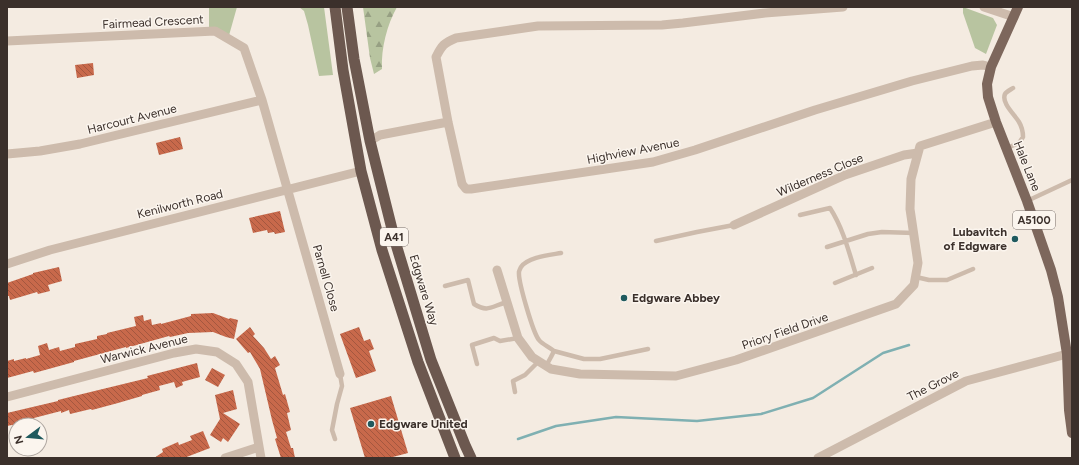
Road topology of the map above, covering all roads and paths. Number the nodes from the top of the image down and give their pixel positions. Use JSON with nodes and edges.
{"nodes":[{"id":1,"x":335,"y":7,"type":"edge"},
{"id":2,"x":347,"y":7,"type":"edge"},
{"id":3,"x":843,"y":7,"type":"edge"},
{"id":4,"x":984,"y":7,"type":"edge"},
{"id":5,"x":1016,"y":12,"type":"edge"},
{"id":6,"x":7,"y":41,"type":"edge"},
{"id":7,"x":990,"y":67,"type":"junction"},
{"id":8,"x":1012,"y":88,"type":"dead end"},
{"id":9,"x":262,"y":100,"type":"junction"},
{"id":10,"x":448,"y":122,"type":"junction"},
{"id":11,"x":996,"y":122,"type":"junction"},
{"id":12,"x":370,"y":141,"type":"junction"},
{"id":13,"x":1006,"y":148,"type":"junction"},
{"id":14,"x":918,"y":153,"type":"junction"},
{"id":15,"x":7,"y":154,"type":"edge"},
{"id":16,"x":361,"y":171,"type":"junction"},
{"id":17,"x":1072,"y":180,"type":"edge"},
{"id":18,"x":288,"y":189,"type":"junction"},
{"id":19,"x":1027,"y":201,"type":"junction"},
{"id":20,"x":800,"y":215,"type":"dead end"},
{"id":21,"x":734,"y":225,"type":"joint"},
{"id":22,"x":914,"y":234,"type":"junction"},
{"id":23,"x":656,"y":241,"type":"dead end"},
{"id":24,"x":845,"y":241,"type":"junction"},
{"id":25,"x":827,"y":247,"type":"dead end"},
{"id":26,"x":561,"y":253,"type":"dead end"},
{"id":27,"x":7,"y":264,"type":"edge"},
{"id":28,"x":872,"y":268,"type":"dead end"},
{"id":29,"x":973,"y":269,"type":"dead end"},
{"id":30,"x":497,"y":270,"type":"dead end"},
{"id":31,"x":856,"y":275,"type":"junction"},
{"id":32,"x":916,"y":276,"type":"junction"},
{"id":33,"x":835,"y":283,"type":"dead end"},
{"id":34,"x":445,"y":286,"type":"dead end"},
{"id":35,"x":506,"y":302,"type":"junction"},
{"id":36,"x":518,"y":338,"type":"junction"},
{"id":37,"x":648,"y":349,"type":"dead end"},
{"id":38,"x":554,"y":351,"type":"junction"},
{"id":39,"x":1069,"y":357,"type":"edge"},
{"id":40,"x":477,"y":364,"type":"dead end"},
{"id":41,"x":542,"y":364,"type":"junction"},
{"id":42,"x":340,"y":374,"type":"joint"},
{"id":43,"x":515,"y":392,"type":"dead end"},
{"id":44,"x":1070,"y":393,"type":"edge"},
{"id":45,"x":7,"y":397,"type":"edge"},
{"id":46,"x":1072,"y":433,"type":"edge"},
{"id":47,"x":335,"y":439,"type":"dead end"},
{"id":48,"x":260,"y":447,"type":"junction"},
{"id":49,"x":225,"y":458,"type":"edge"},
{"id":50,"x":262,"y":458,"type":"edge"},
{"id":51,"x":455,"y":458,"type":"edge"},
{"id":52,"x":471,"y":458,"type":"edge"},
{"id":53,"x":818,"y":458,"type":"edge"}],
"edges":[{"from":1,"to":16,"type":"highway","number":"A41"},
{"from":2,"to":12,"type":"highway","name":"Edgware Way","number":"A41"},
{"from":3,"to":10,"type":"street","name":"Highview Avenue"},
{"from":4,"to":5,"type":"street"},
{"from":5,"to":7,"type":"main road","name":"Hale Lane","number":"A5100"},
{"from":6,"to":9,"type":"street","name":"Fairmead Crescent"},
{"from":7,"to":10,"type":"street","name":"Highview Avenue"},
{"from":7,"to":11,"type":"main road","name":"Hale Lane","number":"A5100"},
{"from":8,"to":13,"type":"lane"},
{"from":9,"to":15,"type":"street","name":"Harcourt Avenue"},
{"from":9,"to":18,"type":"street","name":"Fairmead Crescent"},
{"from":10,"to":12,"type":"street"},
{"from":11,"to":13,"type":"main road","name":"Hale Lane","number":"A5100"},
{"from":11,"to":14,"type":"street"},
{"from":12,"to":52,"type":"highway","name":"Edgware Way","number":"A41"},
{"from":13,"to":19,"type":"main road","name":"Hale Lane","number":"A5100"},
{"from":14,"to":21,"type":"street","name":"Wilderness Close"},
{"from":14,"to":22,"type":"street","name":"Priory Field Drive"},
{"from":16,"to":18,"type":"street","name":"Kenilworth Road"},
{"from":16,"to":51,"type":"highway","number":"A41"},
{"from":17,"to":19,"type":"lane"},
{"from":18,"to":27,"type":"street","name":"Kenilworth Road"},
{"from":18,"to":42,"type":"street","name":"Parnell Close"},
{"from":19,"to":39,"type":"main road","name":"Hale Lane","number":"A5100"},
{"from":20,"to":24,"type":"lane"},
{"from":21,"to":23,"type":"lane"},
{"from":22,"to":24,"type":"lane"},
{"from":22,"to":32,"type":"street","name":"Priory Field Drive"},
{"from":24,"to":25,"type":"lane"},
{"from":24,"to":31,"type":"lane"},
{"from":26,"to":38,"type":"lane"},
{"from":28,"to":31,"type":"lane"},
{"from":29,"to":32,"type":"lane"},
{"from":30,"to":35,"type":"street","name":"Priory Field Drive"},
{"from":31,"to":33,"type":"lane"},
{"from":32,"to":41,"type":"street","name":"Priory Field Drive"},
{"from":34,"to":35,"type":"lane"},
{"from":35,"to":36,"type":"street","name":"Priory Field Drive"},
{"from":36,"to":40,"type":"lane"},
{"from":36,"to":41,"type":"street","name":"Priory Field Drive"},
{"from":37,"to":38,"type":"lane"},
{"from":38,"to":41,"type":"lane"},
{"from":39,"to":44,"type":"main road","name":"Hale Lane","number":"A5100"},
{"from":39,"to":53,"type":"street","name":"The Grove"},
{"from":41,"to":43,"type":"lane"},
{"from":42,"to":47,"type":"lane"},
{"from":44,"to":46,"type":"main road","name":"Hale Lane","number":"A5100"},
{"from":45,"to":48,"type":"street","name":"Warwick Avenue"},
{"from":48,"to":49,"type":"street"},
{"from":48,"to":50,"type":"street","name":"Warwick Avenue"}]}
